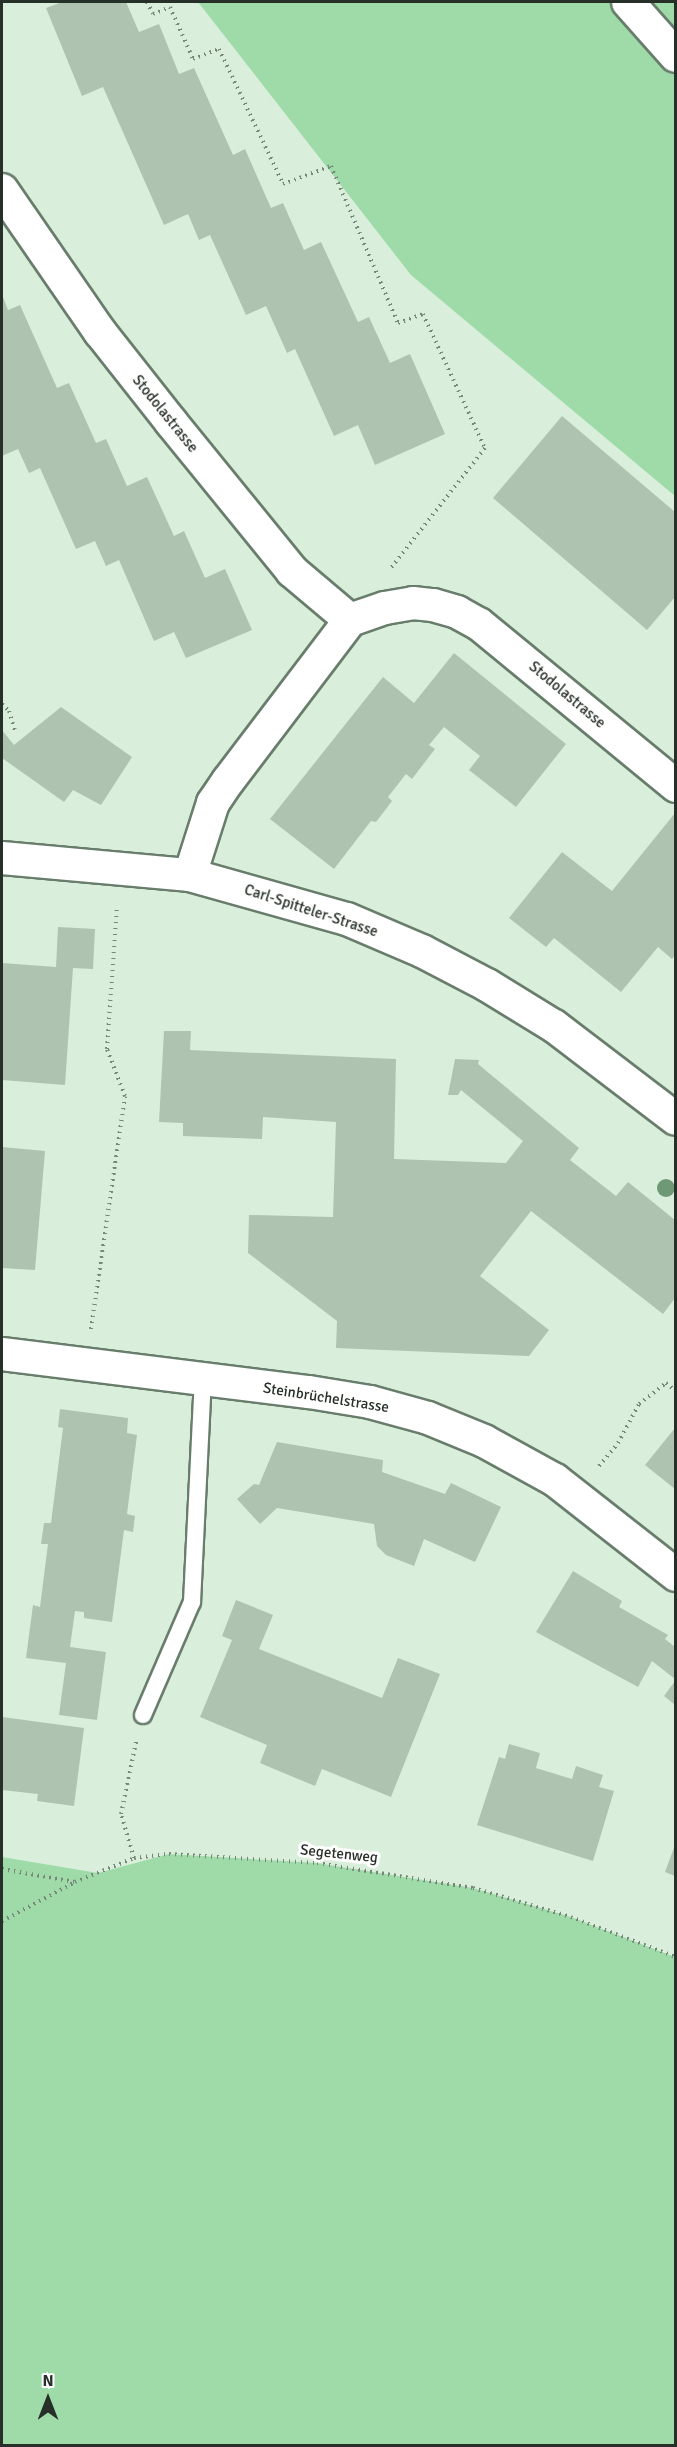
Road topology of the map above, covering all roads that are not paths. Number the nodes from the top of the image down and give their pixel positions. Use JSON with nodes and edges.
{"nodes":[{"id":1,"x":628,"y":2,"type":"edge"},
{"id":2,"x":675,"y":56,"type":"edge"},
{"id":3,"x":2,"y":190,"type":"edge"},
{"id":4,"x":350,"y":620,"type":"junction"},
{"id":5,"x":675,"y":786,"type":"edge"},
{"id":6,"x":2,"y":858,"type":"edge"},
{"id":7,"x":190,"y":875,"type":"junction"},
{"id":8,"x":675,"y":1119,"type":"edge"},
{"id":9,"x":2,"y":1354,"type":"edge"},
{"id":10,"x":203,"y":1381,"type":"junction"},
{"id":11,"x":675,"y":1575,"type":"edge"},
{"id":12,"x":142,"y":1715,"type":"road end"}],
"edges":[{"from":1,"to":2,"type":"street"},
{"from":3,"to":4,"type":"street","name":"Stodolastrasse"},
{"from":4,"to":5,"type":"street","name":"Stodolastrasse"},
{"from":4,"to":7,"type":"street"},
{"from":6,"to":7,"type":"street","name":"Carl-Spitteler-Strasse"},
{"from":7,"to":8,"type":"street","name":"Carl-Spitteler-Strasse"},
{"from":9,"to":10,"type":"street","name":"Steinbrüchelstrasse"},
{"from":10,"to":11,"type":"street","name":"Steinbrüchelstrasse"},
{"from":10,"to":12,"type":"lane"}]}
